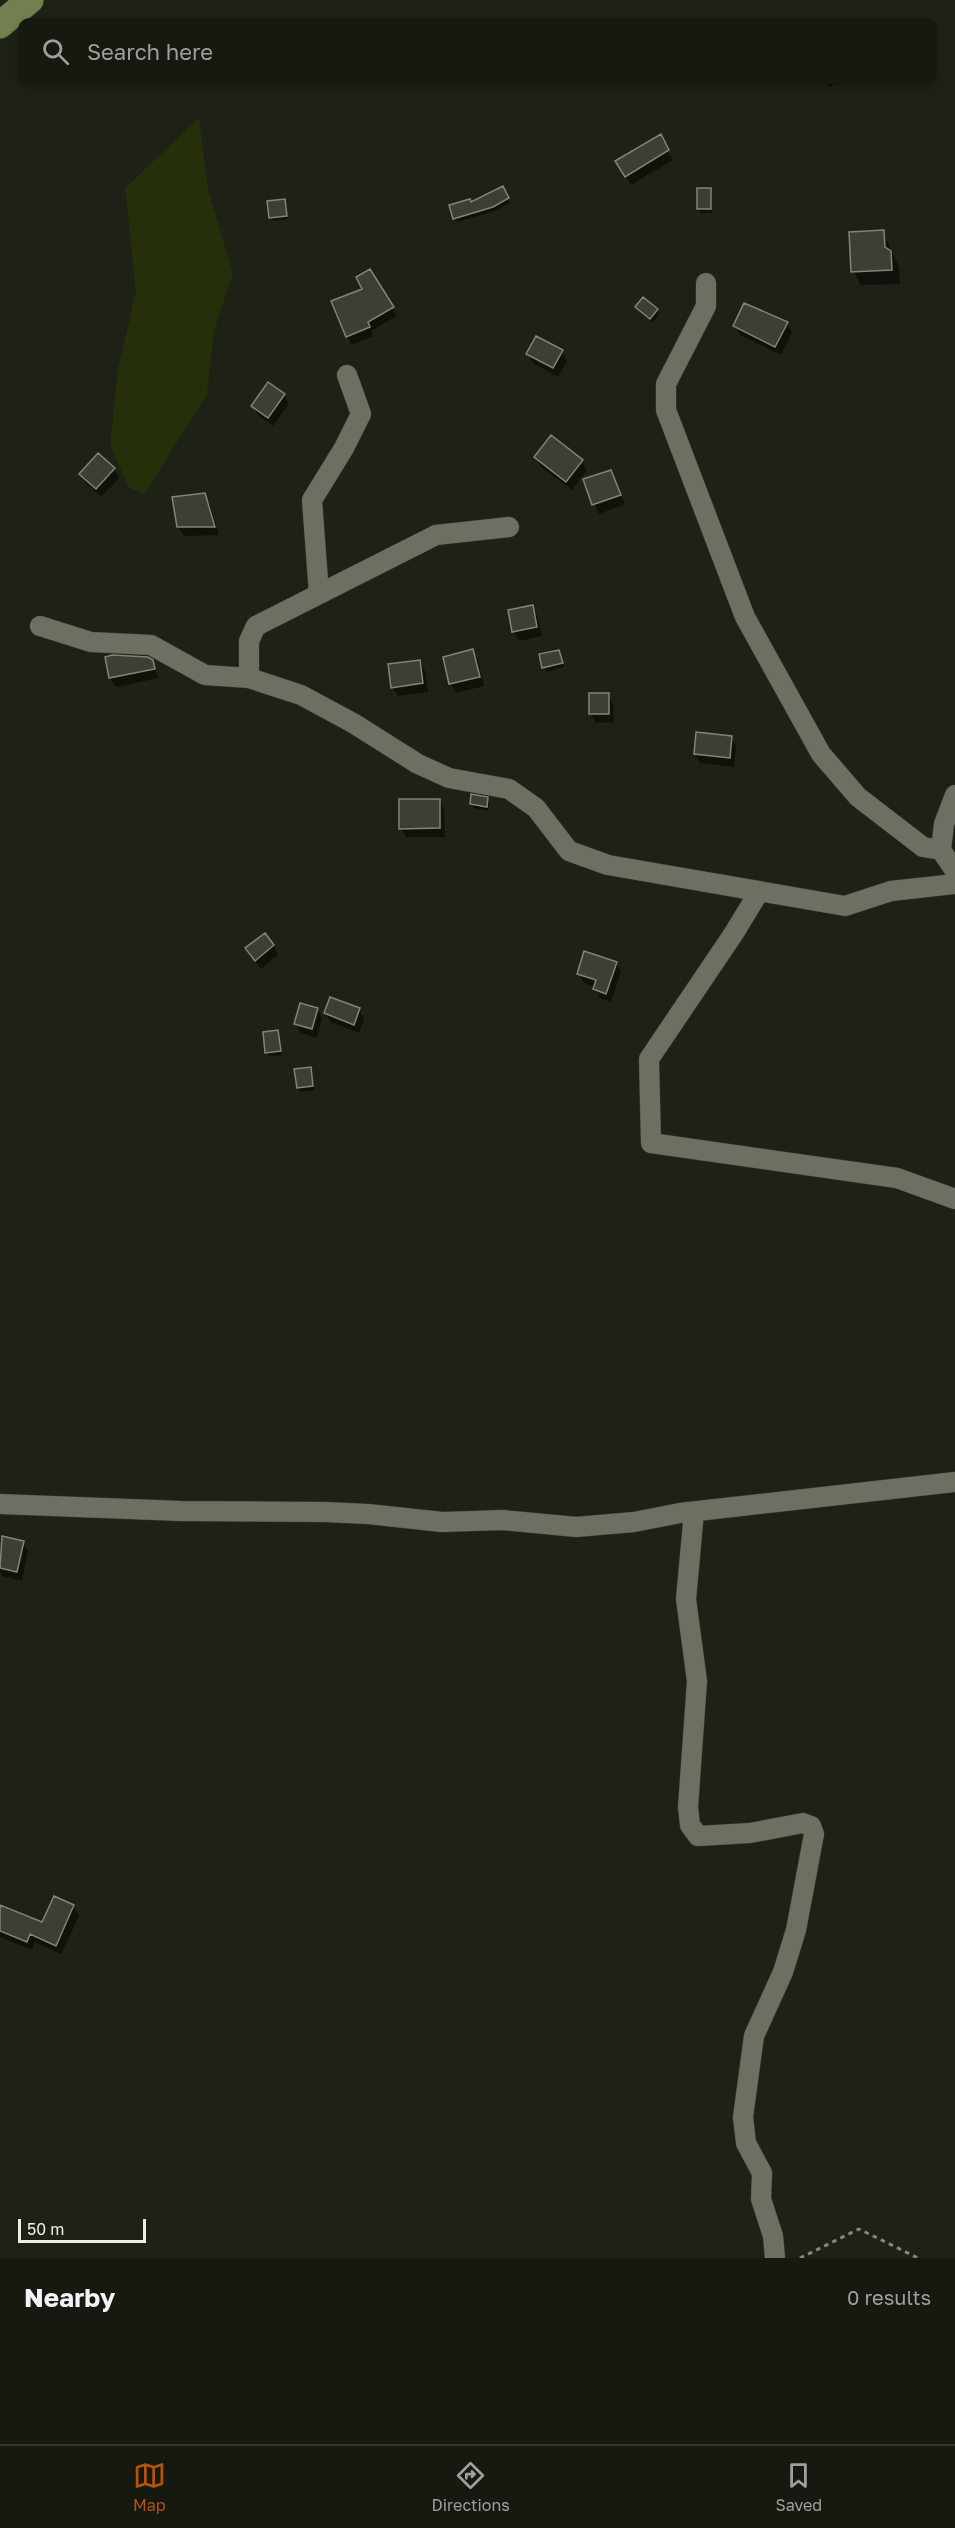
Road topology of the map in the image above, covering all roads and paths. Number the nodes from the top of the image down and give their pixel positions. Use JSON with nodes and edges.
{"nodes":[{"id":1,"x":4,"y":0,"type":"edge"},
{"id":2,"x":30,"y":0,"type":"edge"},
{"id":3,"x":0,"y":3,"type":"edge"},
{"id":4,"x":0,"y":25,"type":"edge"},
{"id":5,"x":706,"y":283,"type":"dead end"},
{"id":6,"x":347,"y":375,"type":"dead end"},
{"id":7,"x":509,"y":528,"type":"dead end"},
{"id":8,"x":320,"y":594,"type":"junction"},
{"id":9,"x":40,"y":626,"type":"dead end"},
{"id":10,"x":249,"y":678,"type":"junction"},
{"id":11,"x":955,"y":795,"type":"edge"},
{"id":12,"x":941,"y":850,"type":"junction"},
{"id":13,"x":955,"y":871,"type":"edge"},
{"id":14,"x":955,"y":884,"type":"edge"},
{"id":15,"x":759,"y":892,"type":"junction"},
{"id":16,"x":955,"y":1199,"type":"edge"},
{"id":17,"x":955,"y":1482,"type":"edge"},
{"id":18,"x":0,"y":1504,"type":"edge"},
{"id":19,"x":694,"y":1512,"type":"junction"},
{"id":20,"x":775,"y":2258,"type":"edge"},
{"id":21,"x":800,"y":2258,"type":"edge"},
{"id":22,"x":918,"y":2258,"type":"edge"}],
"edges":[{"from":1,"to":3,"type":"main road"},
{"from":2,"to":4,"type":"main road"},
{"from":5,"to":12,"type":"street"},
{"from":6,"to":8,"type":"street"},
{"from":7,"to":8,"type":"street"},
{"from":8,"to":10,"type":"street"},
{"from":9,"to":10,"type":"street"},
{"from":10,"to":15,"type":"street"},
{"from":11,"to":12,"type":"street"},
{"from":12,"to":13,"type":"street"},
{"from":14,"to":15,"type":"street"},
{"from":15,"to":16,"type":"street"},
{"from":17,"to":19,"type":"street"},
{"from":18,"to":19,"type":"street"},
{"from":19,"to":20,"type":"street"},
{"from":21,"to":22,"type":"path"}]}
